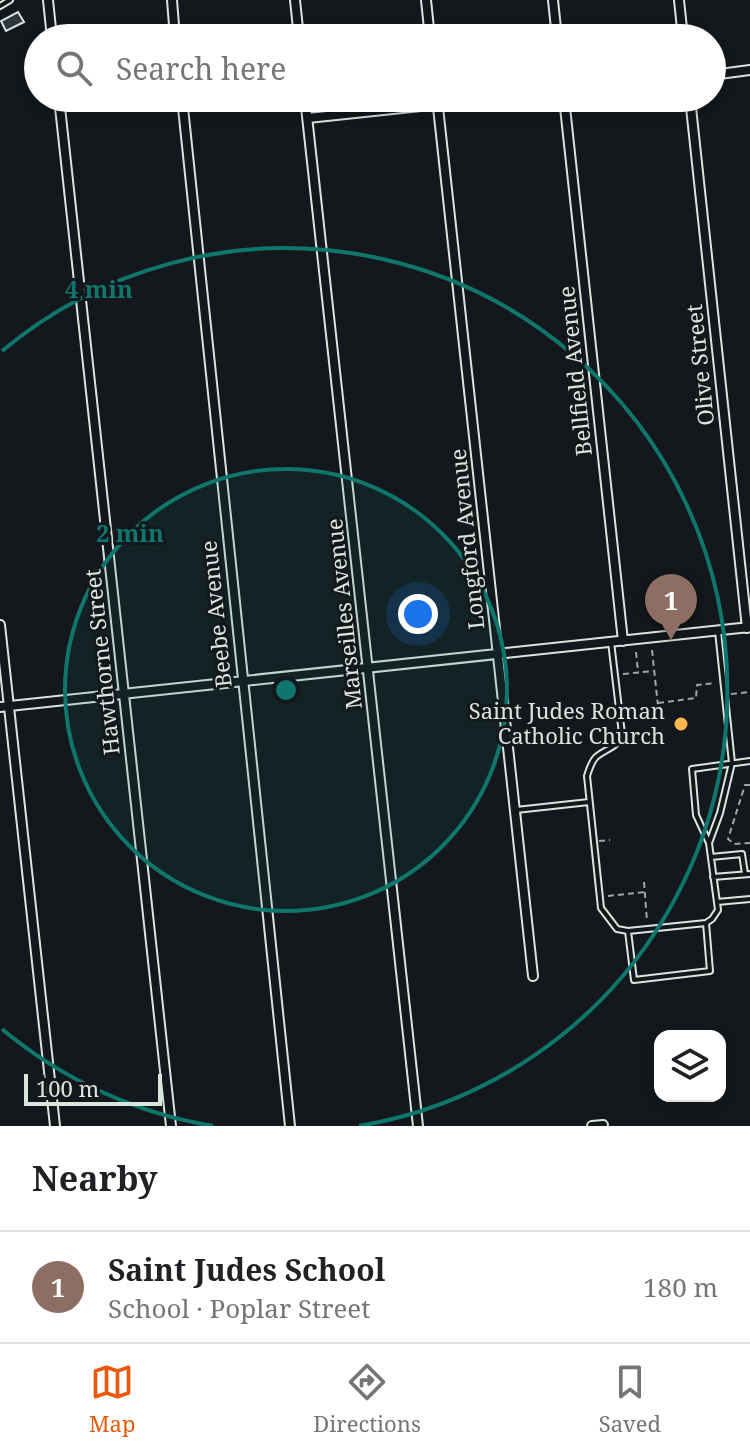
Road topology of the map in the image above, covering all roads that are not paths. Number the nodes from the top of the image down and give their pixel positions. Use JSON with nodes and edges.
{"nodes":[{"id":1,"x":10,"y":0,"type":"edge"},
{"id":2,"x":48,"y":0,"type":"edge"},
{"id":3,"x":172,"y":0,"type":"edge"},
{"id":4,"x":295,"y":0,"type":"edge"},
{"id":5,"x":426,"y":0,"type":"edge"},
{"id":6,"x":553,"y":0,"type":"edge"},
{"id":7,"x":679,"y":0,"type":"edge"},
{"id":8,"x":0,"y":6,"type":"edge"},
{"id":9,"x":51,"y":24,"type":"edge"},
{"id":10,"x":174,"y":24,"type":"edge"},
{"id":11,"x":298,"y":24,"type":"edge"},
{"id":12,"x":429,"y":24,"type":"edge"},
{"id":13,"x":556,"y":24,"type":"edge"},
{"id":14,"x":682,"y":24,"type":"edge"},
{"id":15,"x":750,"y":70,"type":"edge"},
{"id":16,"x":726,"y":73,"type":"edge"},
{"id":17,"x":61,"y":112,"type":"edge"},
{"id":18,"x":183,"y":112,"type":"edge"},
{"id":19,"x":307,"y":112,"type":"edge"},
{"id":20,"x":354,"y":112,"type":"edge"},
{"id":21,"x":438,"y":112,"type":"edge"},
{"id":22,"x":566,"y":112,"type":"edge"},
{"id":23,"x":692,"y":112,"type":"edge"},
{"id":24,"x":308,"y":118,"type":"junction"},
{"id":25,"x":0,"y":625,"type":"edge"},
{"id":26,"x":748,"y":628,"type":"edge"},
{"id":27,"x":718,"y":631,"type":"junction"},
{"id":28,"x":623,"y":641,"type":"junction"},
{"id":29,"x":611,"y":642,"type":"junction"},
{"id":30,"x":498,"y":654,"type":"junction"},
{"id":31,"x":368,"y":668,"type":"junction"},
{"id":32,"x":241,"y":681,"type":"junction"},
{"id":33,"x":123,"y":694,"type":"junction"},
{"id":34,"x":4,"y":707,"type":"edge"},
{"id":35,"x":750,"y":761,"type":"edge"},
{"id":36,"x":732,"y":763,"type":"junction"},
{"id":37,"x":589,"y":802,"type":"junction"},
{"id":38,"x":515,"y":810,"type":"junction"},
{"id":39,"x":709,"y":843,"type":"junction"},
{"id":40,"x":711,"y":857,"type":"junction"},
{"id":41,"x":748,"y":874,"type":"edge"},
{"id":42,"x":713,"y":877,"type":"junction"},
{"id":43,"x":750,"y":899,"type":"edge"},
{"id":44,"x":717,"y":902,"type":"junction"},
{"id":45,"x":706,"y":923,"type":"junction"},
{"id":46,"x":628,"y":931,"type":"junction"},
{"id":47,"x":533,"y":976,"type":"dead end"},
{"id":48,"x":603,"y":1125,"type":"edge"},
{"id":49,"x":55,"y":1126,"type":"edge"},
{"id":50,"x":171,"y":1126,"type":"edge"},
{"id":51,"x":290,"y":1126,"type":"edge"},
{"id":52,"x":418,"y":1126,"type":"edge"},
{"id":53,"x":592,"y":1126,"type":"edge"}],
"edges":[{"from":1,"to":8,"type":"lane"},
{"from":2,"to":9,"type":"street"},
{"from":3,"to":10,"type":"street"},
{"from":4,"to":11,"type":"street"},
{"from":5,"to":12,"type":"street"},
{"from":6,"to":13,"type":"street"},
{"from":7,"to":14,"type":"street"},
{"from":15,"to":16,"type":"street"},
{"from":17,"to":33,"type":"street","name":"Hawthorne Street"},
{"from":18,"to":32,"type":"street","name":"Beebe Avenue"},
{"from":19,"to":24,"type":"street","name":"Marseilles Avenue"},
{"from":20,"to":24,"type":"street"},
{"from":21,"to":30,"type":"street","name":"Longford Avenue"},
{"from":22,"to":28,"type":"street","name":"Bellfield Avenue"},
{"from":23,"to":26,"type":"street","name":"Olive Street"},
{"from":24,"to":31,"type":"street","name":"Marseilles Avenue"},
{"from":25,"to":34,"type":"street"},
{"from":26,"to":27,"type":"street"},
{"from":27,"to":28,"type":"street"},
{"from":27,"to":36,"type":"lane"},
{"from":28,"to":29,"type":"street"},
{"from":29,"to":30,"type":"street"},
{"from":29,"to":37,"type":"lane"},
{"from":30,"to":31,"type":"street"},
{"from":30,"to":38,"type":"street","name":"Longford Avenue"},
{"from":31,"to":32,"type":"street"},
{"from":31,"to":52,"type":"street","name":"Marseilles Avenue"},
{"from":32,"to":33,"type":"street"},
{"from":32,"to":51,"type":"street","name":"Beebe Avenue"},
{"from":33,"to":34,"type":"street"},
{"from":33,"to":50,"type":"street","name":"Hawthorne Street"},
{"from":34,"to":49,"type":"street"},
{"from":35,"to":36,"type":"lane"},
{"from":36,"to":39,"type":"lane"},
{"from":36,"to":39,"type":"lane"},
{"from":37,"to":38,"type":"lane"},
{"from":37,"to":46,"type":"lane"},
{"from":38,"to":47,"type":"street","name":"Longford Avenue"},
{"from":39,"to":40,"type":"lane"},
{"from":40,"to":41,"type":"lane"},
{"from":40,"to":42,"type":"lane"},
{"from":41,"to":42,"type":"lane"},
{"from":42,"to":44,"type":"lane"},
{"from":43,"to":44,"type":"lane"},
{"from":44,"to":45,"type":"lane"},
{"from":45,"to":46,"type":"lane"},
{"from":45,"to":46,"type":"lane"},
{"from":48,"to":53,"type":"street"}]}
